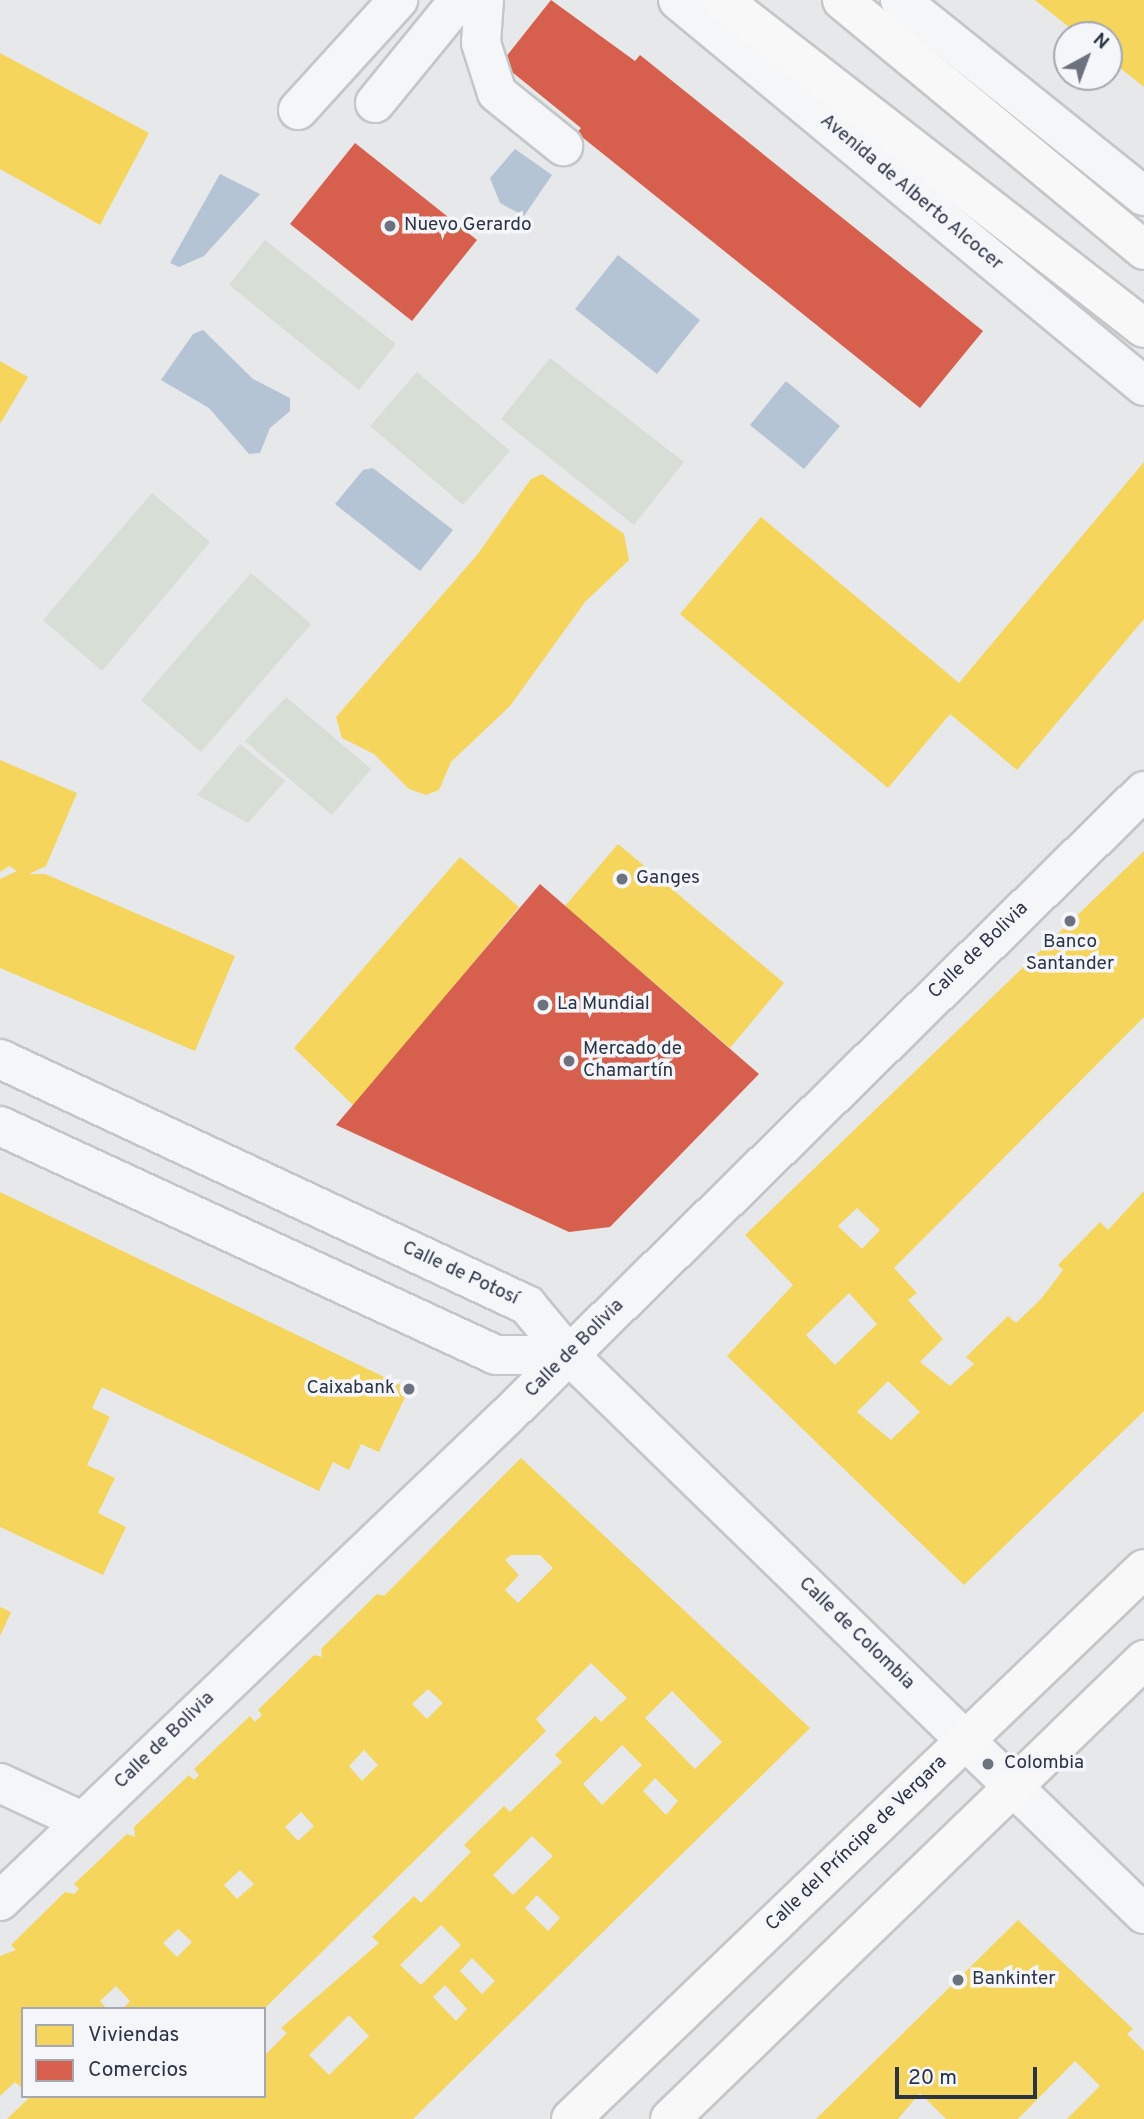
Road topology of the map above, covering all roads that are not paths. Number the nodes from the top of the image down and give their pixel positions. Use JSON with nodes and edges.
{"nodes":[{"id":1,"x":398,"y":0,"type":"edge"},
{"id":2,"x":459,"y":0,"type":"edge"},
{"id":3,"x":484,"y":0,"type":"edge"},
{"id":4,"x":678,"y":0,"type":"edge"},
{"id":5,"x":722,"y":0,"type":"edge"},
{"id":6,"x":842,"y":0,"type":"edge"},
{"id":7,"x":900,"y":0,"type":"edge"},
{"id":8,"x":375,"y":103,"type":"dead end"},
{"id":9,"x":298,"y":110,"type":"dead end"},
{"id":10,"x":563,"y":146,"type":"dead end"},
{"id":11,"x":1144,"y":196,"type":"edge"},
{"id":12,"x":1144,"y":250,"type":"edge"},
{"id":13,"x":1144,"y":328,"type":"edge"},
{"id":14,"x":1144,"y":386,"type":"edge"},
{"id":15,"x":1144,"y":791,"type":"edge"},
{"id":16,"x":0,"y":1059,"type":"edge"},
{"id":17,"x":0,"y":1126,"type":"edge"},
{"id":18,"x":194,"y":1148,"type":"junction"},
{"id":19,"x":154,"y":1197,"type":"junction"},
{"id":20,"x":569,"y":1356,"type":"junction"},
{"id":21,"x":1144,"y":1569,"type":"edge"},
{"id":22,"x":1144,"y":1660,"type":"edge"},
{"id":23,"x":965,"y":1740,"type":"junction"},
{"id":24,"x":0,"y":1783,"type":"edge"},
{"id":25,"x":1013,"y":1786,"type":"junction"},
{"id":26,"x":82,"y":1821,"type":"junction"},
{"id":27,"x":0,"y":1901,"type":"edge"},
{"id":28,"x":1144,"y":1914,"type":"edge"},
{"id":29,"x":570,"y":2119,"type":"edge"},
{"id":30,"x":670,"y":2119,"type":"edge"}],
"edges":[{"from":1,"to":9,"type":"street"},
{"from":2,"to":8,"type":"street"},
{"from":3,"to":10,"type":"street"},
{"from":4,"to":14,"type":"street","name":"Avenida de Alberto Alcocer"},
{"from":5,"to":13,"type":"main road","name":"Avenida de Alberto Alcocer"},
{"from":6,"to":12,"type":"main road"},
{"from":7,"to":11,"type":"street"},
{"from":15,"to":20,"type":"street","name":"Calle de Bolivia"},
{"from":16,"to":18,"type":"street","name":"Calle de Potosí"},
{"from":17,"to":19,"type":"street"},
{"from":18,"to":19,"type":"street"},
{"from":18,"to":20,"type":"street","name":"Calle de Potosí"},
{"from":19,"to":20,"type":"street"},
{"from":20,"to":23,"type":"street","name":"Calle de Colombia"},
{"from":20,"to":26,"type":"street","name":"Calle de Bolivia"},
{"from":21,"to":23,"type":"main road","name":"Calle del Príncipe de Vergara"},
{"from":22,"to":25,"type":"main road"},
{"from":23,"to":25,"type":"street","name":"Calle de Colombia"},
{"from":23,"to":29,"type":"main road","name":"Calle del Príncipe de Vergara"},
{"from":24,"to":26,"type":"street"},
{"from":25,"to":28,"type":"street","name":"Calle de Colombia"},
{"from":25,"to":30,"type":"main road"},
{"from":26,"to":27,"type":"street","name":"Calle de Bolivia"}]}
